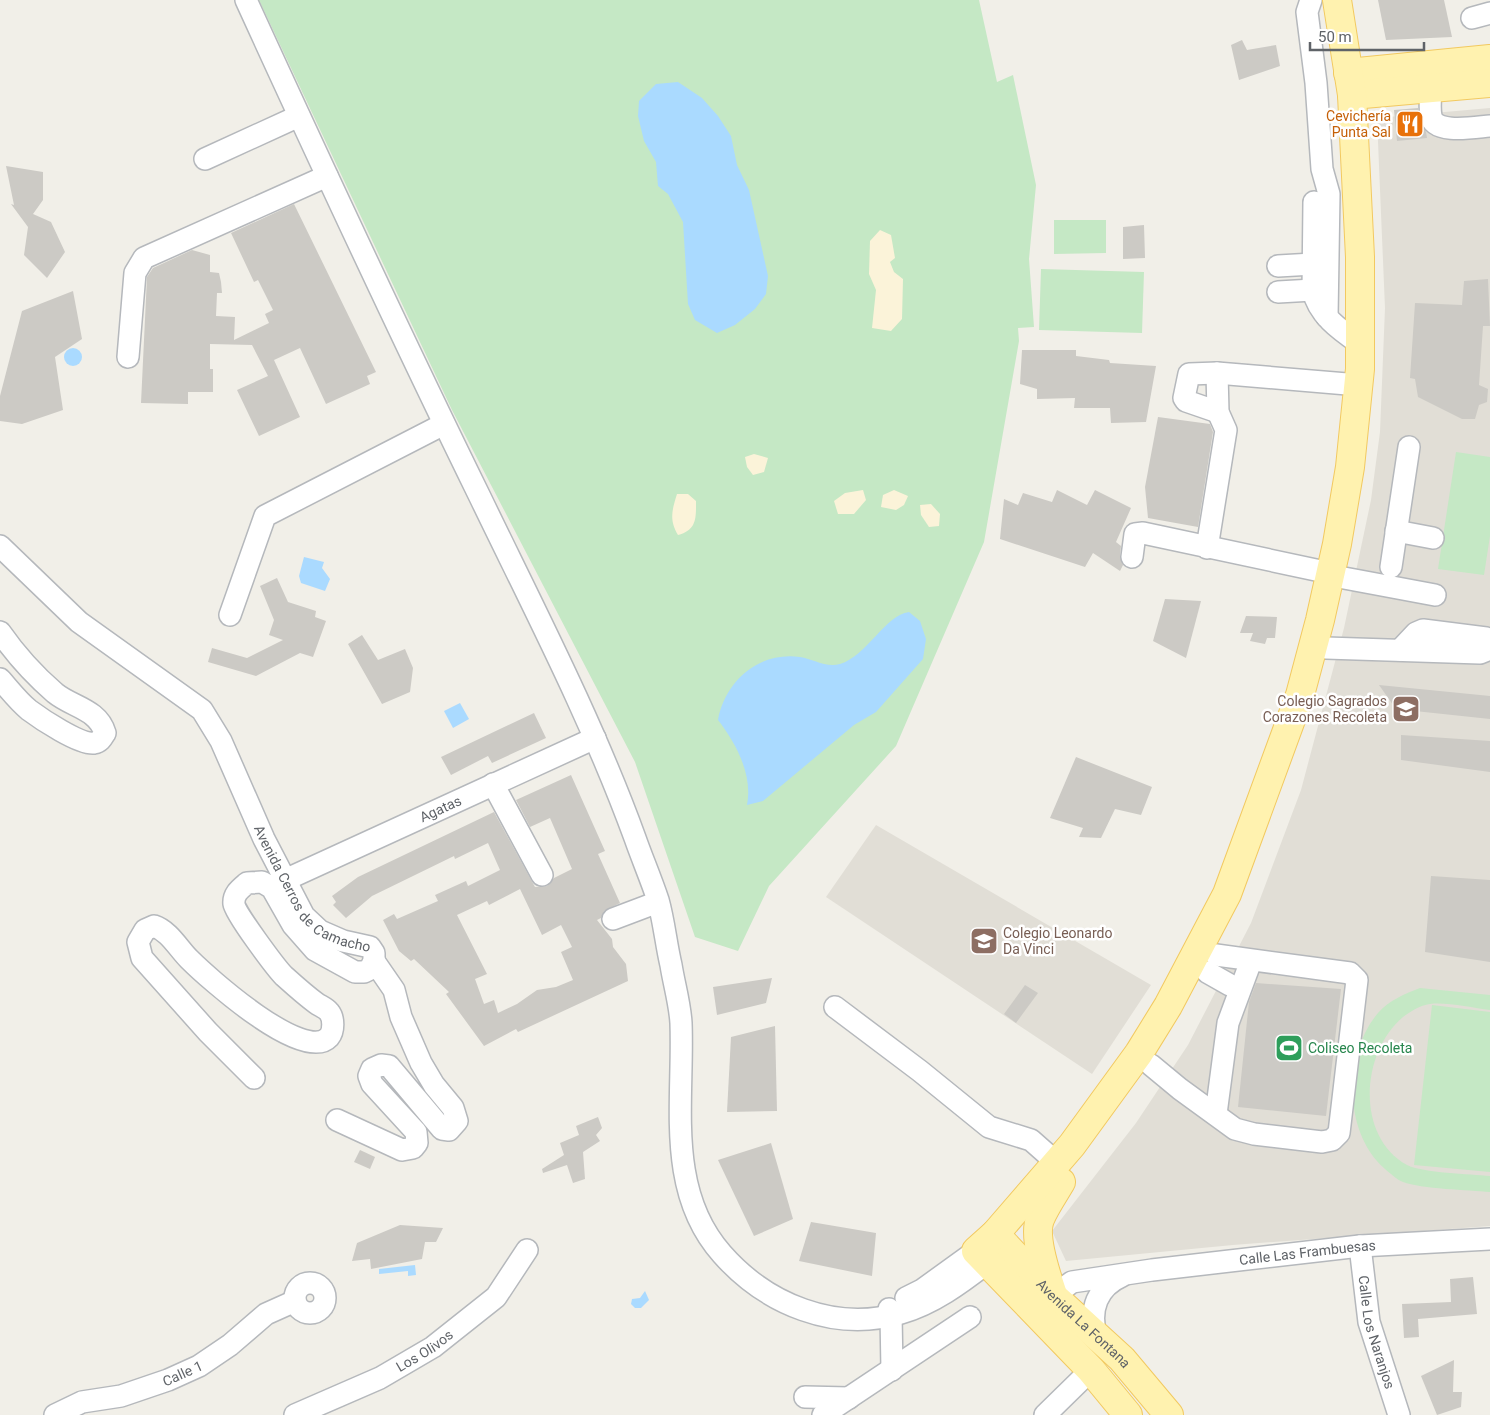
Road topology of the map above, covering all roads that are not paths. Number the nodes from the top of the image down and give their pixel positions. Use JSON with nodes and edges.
{"nodes":[{"id":1,"x":246,"y":0,"type":"edge"},
{"id":2,"x":1311,"y":0,"type":"edge"},
{"id":3,"x":1337,"y":0,"type":"edge"},
{"id":4,"x":1353,"y":0,"type":"edge"},
{"id":5,"x":1490,"y":59,"type":"edge"},
{"id":6,"x":1427,"y":80,"type":"junction"},
{"id":7,"x":1316,"y":83,"type":"junction"},
{"id":8,"x":1357,"y":83,"type":"junction"},
{"id":9,"x":1490,"y":83,"type":"edge"},
{"id":10,"x":299,"y":116,"type":"junction"},
{"id":11,"x":1490,"y":126,"type":"edge"},
{"id":12,"x":205,"y":159,"type":"dead end"},
{"id":13,"x":1322,"y":170,"type":"junction"},
{"id":14,"x":327,"y":176,"type":"junction"},
{"id":15,"x":1313,"y":264,"type":"junction"},
{"id":16,"x":1278,"y":266,"type":"dead end"},
{"id":17,"x":1313,"y":290,"type":"junction"},
{"id":18,"x":1278,"y":292,"type":"dead end"},
{"id":19,"x":1327,"y":317,"type":"junction"},
{"id":20,"x":1360,"y":344,"type":"junction"},
{"id":21,"x":128,"y":357,"type":"dead end"},
{"id":22,"x":1217,"y":374,"type":"junction"},
{"id":23,"x":1359,"y":384,"type":"junction"},
{"id":24,"x":1218,"y":412,"type":"junction"},
{"id":25,"x":444,"y":424,"type":"junction"},
{"id":26,"x":1409,"y":447,"type":"dead end"},
{"id":27,"x":1396,"y":531,"type":"junction"},
{"id":28,"x":1432,"y":538,"type":"dead end"},
{"id":29,"x":0,"y":546,"type":"edge"},
{"id":30,"x":1208,"y":548,"type":"junction"},
{"id":31,"x":1132,"y":558,"type":"dead end"},
{"id":32,"x":1391,"y":567,"type":"dead end"},
{"id":33,"x":1337,"y":575,"type":"junction"},
{"id":34,"x":1435,"y":596,"type":"dead end"},
{"id":35,"x":230,"y":615,"type":"dead end"},
{"id":36,"x":0,"y":632,"type":"edge"},
{"id":37,"x":1490,"y":641,"type":"edge"},
{"id":38,"x":1326,"y":648,"type":"junction"},
{"id":39,"x":1490,"y":649,"type":"edge"},
{"id":40,"x":1400,"y":650,"type":"junction"},
{"id":41,"x":0,"y":679,"type":"edge"},
{"id":42,"x":595,"y":738,"type":"junction"},
{"id":43,"x":493,"y":784,"type":"junction"},
{"id":44,"x":542,"y":875,"type":"dead end"},
{"id":45,"x":285,"y":880,"type":"junction"},
{"id":46,"x":658,"y":902,"type":"junction"},
{"id":47,"x":613,"y":919,"type":"dead end"},
{"id":48,"x":374,"y":961,"type":"junction"},
{"id":49,"x":1251,"y":961,"type":"junction"},
{"id":50,"x":1226,"y":978,"type":"junction"},
{"id":51,"x":836,"y":1007,"type":"dead end"},
{"id":52,"x":1151,"y":1065,"type":"junction"},
{"id":53,"x":254,"y":1078,"type":"dead end"},
{"id":54,"x":1216,"y":1114,"type":"junction"},
{"id":55,"x":337,"y":1120,"type":"dead end"},
{"id":56,"x":1059,"y":1172,"type":"junction"},
{"id":57,"x":1490,"y":1239,"type":"edge"},
{"id":58,"x":1360,"y":1246,"type":"junction"},
{"id":59,"x":991,"y":1248,"type":"junction"},
{"id":60,"x":527,"y":1250,"type":"dead end"},
{"id":61,"x":1126,"y":1275,"type":"junction"},
{"id":62,"x":1053,"y":1296,"type":"junction"},
{"id":63,"x":294,"y":1301,"type":"dead end"},
{"id":64,"x":885,"y":1314,"type":"junction"},
{"id":65,"x":970,"y":1317,"type":"dead end"},
{"id":66,"x":1096,"y":1335,"type":"junction"},
{"id":67,"x":892,"y":1370,"type":"junction"},
{"id":68,"x":1091,"y":1370,"type":"junction"},
{"id":69,"x":805,"y":1398,"type":"dead end"},
{"id":70,"x":849,"y":1398,"type":"junction"},
{"id":71,"x":55,"y":1415,"type":"edge"},
{"id":72,"x":295,"y":1415,"type":"edge"},
{"id":73,"x":823,"y":1415,"type":"edge"},
{"id":74,"x":1045,"y":1415,"type":"edge"},
{"id":75,"x":1128,"y":1415,"type":"edge"},
{"id":76,"x":1169,"y":1415,"type":"edge"},
{"id":77,"x":1399,"y":1415,"type":"edge"}],
"edges":[{"from":1,"to":10,"type":"street"},
{"from":2,"to":7,"type":"street"},
{"from":3,"to":8,"type":"main road"},
{"from":4,"to":8,"type":"main road"},
{"from":5,"to":6,"type":"main road"},
{"from":6,"to":8,"type":"main road"},
{"from":6,"to":9,"type":"main road"},
{"from":6,"to":11,"type":"street"},
{"from":7,"to":8,"type":"street"},
{"from":7,"to":13,"type":"street"},
{"from":8,"to":20,"type":"main road"},
{"from":8,"to":33,"type":"main road"},
{"from":10,"to":12,"type":"street"},
{"from":10,"to":14,"type":"street"},
{"from":13,"to":15,"type":"street"},
{"from":13,"to":19,"type":"street"},
{"from":14,"to":21,"type":"street"},
{"from":14,"to":25,"type":"street"},
{"from":15,"to":16,"type":"street"},
{"from":15,"to":17,"type":"street"},
{"from":17,"to":18,"type":"street"},
{"from":17,"to":19,"type":"street"},
{"from":19,"to":20,"type":"street"},
{"from":20,"to":23,"type":"main road"},
{"from":22,"to":23,"type":"street"},
{"from":22,"to":24,"type":"street"},
{"from":22,"to":24,"type":"street"},
{"from":23,"to":33,"type":"main road"},
{"from":24,"to":30,"type":"street"},
{"from":25,"to":35,"type":"street"},
{"from":25,"to":42,"type":"street"},
{"from":26,"to":27,"type":"street"},
{"from":27,"to":28,"type":"street"},
{"from":27,"to":32,"type":"street"},
{"from":29,"to":45,"type":"street","name":"Avenida Cerros de Camacho"},
{"from":30,"to":31,"type":"street"},
{"from":30,"to":33,"type":"street"},
{"from":33,"to":34,"type":"street"},
{"from":33,"to":38,"type":"main road"},
{"from":33,"to":56,"type":"main road"},
{"from":36,"to":41,"type":"street"},
{"from":37,"to":40,"type":"street"},
{"from":38,"to":40,"type":"street"},
{"from":38,"to":50,"type":"main road"},
{"from":39,"to":40,"type":"street"},
{"from":42,"to":43,"type":"street","name":"Agatas"},
{"from":42,"to":46,"type":"street"},
{"from":43,"to":44,"type":"street"},
{"from":43,"to":45,"type":"street","name":"Agatas"},
{"from":45,"to":48,"type":"street","name":"Avenida Cerros de Camacho"},
{"from":46,"to":47,"type":"street"},
{"from":46,"to":64,"type":"street"},
{"from":48,"to":53,"type":"street","name":"Avenida Cerros de Camacho"},
{"from":48,"to":55,"type":"street"},
{"from":49,"to":50,"type":"street"},
{"from":49,"to":50,"type":"street"},
{"from":49,"to":54,"type":"street"},
{"from":50,"to":52,"type":"main road"},
{"from":50,"to":54,"type":"street"},
{"from":51,"to":56,"type":"street"},
{"from":52,"to":54,"type":"street"},
{"from":52,"to":56,"type":"main road"},
{"from":56,"to":59,"type":"main road"},
{"from":56,"to":62,"type":"main road"},
{"from":57,"to":58,"type":"street","name":"Calle Las Frambuesas"},
{"from":58,"to":61,"type":"street","name":"Calle Las Frambuesas"},
{"from":58,"to":77,"type":"street","name":"Calle Los Naranjos"},
{"from":59,"to":62,"type":"main road","name":"Avenida La Fontana"},
{"from":59,"to":64,"type":"street"},
{"from":59,"to":68,"type":"main road","name":"Avenida La Fontana"},
{"from":60,"to":72,"type":"street","name":"Los Olivos"},
{"from":61,"to":62,"type":"street","name":"Calle Las Frambuesas"},
{"from":61,"to":66,"type":"street","name":"Calle Las Frambuesas"},
{"from":62,"to":66,"type":"main road","name":"Avenida La Fontana"},
{"from":63,"to":71,"type":"street","name":"Calle 1"},
{"from":64,"to":67,"type":"street"},
{"from":65,"to":67,"type":"street"},
{"from":66,"to":76,"type":"main road","name":"Avenida La Fontana"},
{"from":67,"to":70,"type":"street"},
{"from":68,"to":74,"type":"street"},
{"from":68,"to":75,"type":"main road","name":"Avenida La Fontana"},
{"from":69,"to":70,"type":"street"},
{"from":70,"to":73,"type":"street"}]}
